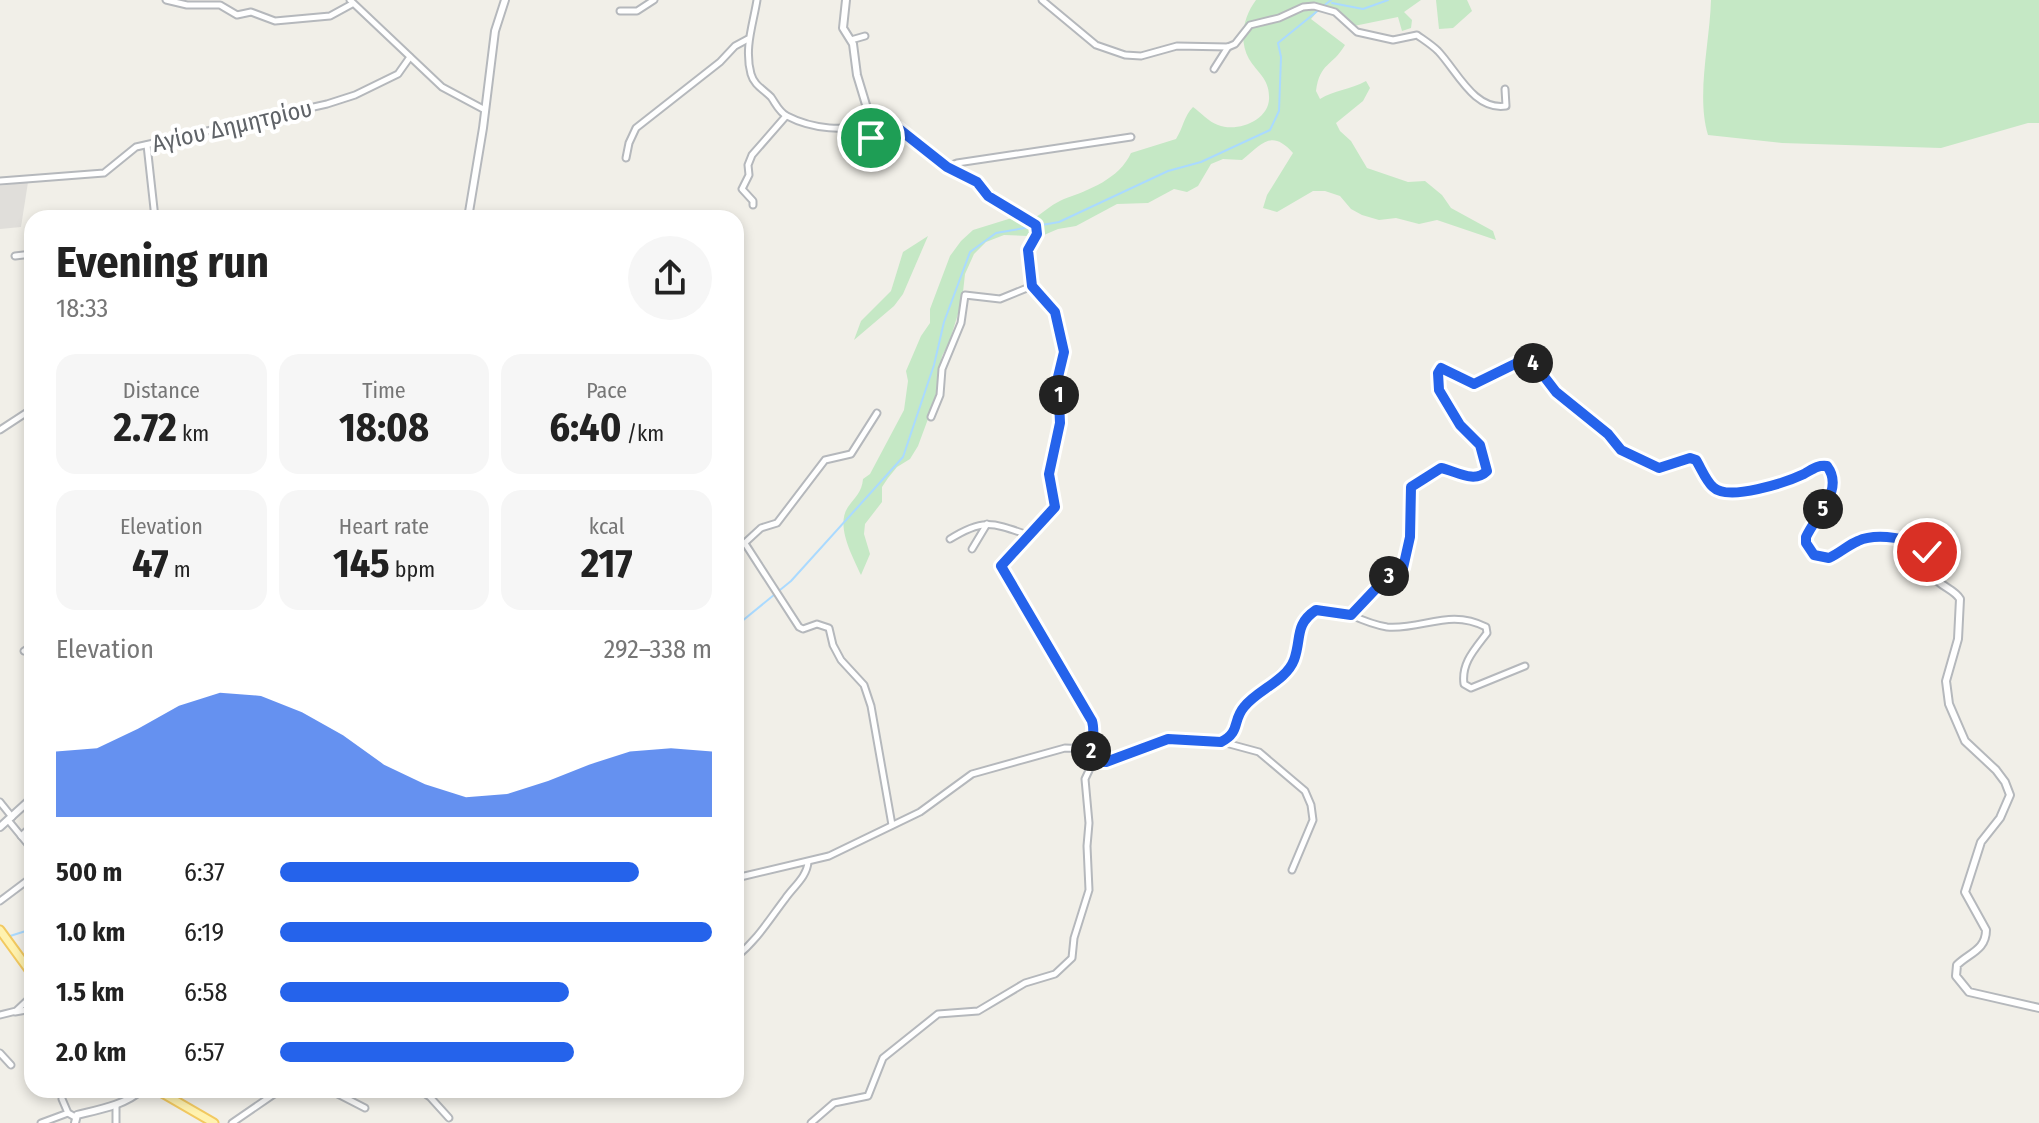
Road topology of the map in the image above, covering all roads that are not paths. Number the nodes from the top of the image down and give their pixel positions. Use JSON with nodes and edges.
{"nodes":[{"id":1,"x":166,"y":0,"type":"edge"},
{"id":2,"x":505,"y":0,"type":"edge"},
{"id":3,"x":654,"y":0,"type":"edge"},
{"id":4,"x":757,"y":0,"type":"edge"},
{"id":5,"x":846,"y":0,"type":"edge"},
{"id":6,"x":1042,"y":0,"type":"edge"},
{"id":7,"x":351,"y":2,"type":"edge"},
{"id":8,"x":620,"y":11,"type":"dead end"},
{"id":9,"x":865,"y":36,"type":"dead end"},
{"id":10,"x":748,"y":39,"type":"junction"},
{"id":11,"x":851,"y":40,"type":"junction"},
{"id":12,"x":1228,"y":47,"type":"junction"},
{"id":13,"x":410,"y":57,"type":"junction"},
{"id":14,"x":1214,"y":69,"type":"dead end"},
{"id":15,"x":1505,"y":89,"type":"dead end"},
{"id":16,"x":485,"y":110,"type":"junction"},
{"id":17,"x":786,"y":116,"type":"junction"},
{"id":18,"x":868,"y":120,"type":"junction"},
{"id":19,"x":1131,"y":137,"type":"dead end"},
{"id":20,"x":147,"y":145,"type":"junction"},
{"id":21,"x":869,"y":151,"type":"dead end"},
{"id":22,"x":626,"y":158,"type":"dead end"},
{"id":23,"x":947,"y":167,"type":"junction"},
{"id":24,"x":0,"y":181,"type":"edge"},
{"id":25,"x":753,"y":205,"type":"dead end"},
{"id":26,"x":154,"y":210,"type":"edge"},
{"id":27,"x":469,"y":210,"type":"edge"},
{"id":28,"x":24,"y":255,"type":"edge"},
{"id":29,"x":15,"y":256,"type":"dead end"},
{"id":30,"x":1032,"y":286,"type":"junction"},
{"id":31,"x":877,"y":413,"type":"dead end"},
{"id":32,"x":24,"y":414,"type":"edge"},
{"id":33,"x":931,"y":417,"type":"dead end"},
{"id":34,"x":0,"y":430,"type":"edge"},
{"id":35,"x":987,"y":524,"type":"junction"},
{"id":36,"x":1028,"y":535,"type":"junction"},
{"id":37,"x":950,"y":539,"type":"dead end"},
{"id":38,"x":746,"y":545,"type":"joint"},
{"id":39,"x":972,"y":549,"type":"dead end"},
{"id":40,"x":1351,"y":615,"type":"junction"},
{"id":41,"x":1525,"y":666,"type":"dead end"},
{"id":42,"x":1221,"y":742,"type":"junction"},
{"id":43,"x":1090,"y":749,"type":"junction"},
{"id":44,"x":1093,"y":762,"type":"junction"},
{"id":45,"x":0,"y":802,"type":"edge"},
{"id":46,"x":24,"y":805,"type":"edge"},
{"id":47,"x":10,"y":818,"type":"junction"},
{"id":48,"x":892,"y":826,"type":"junction"},
{"id":49,"x":0,"y":827,"type":"edge"},
{"id":50,"x":24,"y":833,"type":"edge"},
{"id":51,"x":21,"y":836,"type":"junction"},
{"id":52,"x":24,"y":840,"type":"edge"},
{"id":53,"x":808,"y":862,"type":"junction"},
{"id":54,"x":1292,"y":870,"type":"dead end"},
{"id":55,"x":744,"y":876,"type":"edge"},
{"id":56,"x":24,"y":883,"type":"edge"},
{"id":57,"x":0,"y":901,"type":"edge"},
{"id":58,"x":2,"y":934,"type":"edge"},
{"id":59,"x":744,"y":950,"type":"edge"},
{"id":60,"x":24,"y":963,"type":"edge"},
{"id":61,"x":24,"y":1003,"type":"edge"},
{"id":62,"x":2039,"y":1008,"type":"edge"},
{"id":63,"x":24,"y":1010,"type":"edge"},
{"id":64,"x":14,"y":1012,"type":"junction"},
{"id":65,"x":0,"y":1015,"type":"edge"},
{"id":66,"x":0,"y":1053,"type":"edge"},
{"id":67,"x":11,"y":1065,"type":"dead end"},
{"id":68,"x":129,"y":1098,"type":"edge"},
{"id":69,"x":171,"y":1098,"type":"edge"},
{"id":70,"x":268,"y":1098,"type":"edge"},
{"id":71,"x":346,"y":1098,"type":"edge"},
{"id":72,"x":431,"y":1098,"type":"edge"},
{"id":73,"x":62,"y":1099,"type":"dead end"},
{"id":74,"x":116,"y":1104,"type":"junction"},
{"id":75,"x":365,"y":1108,"type":"dead end"},
{"id":76,"x":72,"y":1118,"type":"edge"},
{"id":77,"x":449,"y":1118,"type":"dead end"},
{"id":78,"x":41,"y":1123,"type":"edge"},
{"id":79,"x":116,"y":1123,"type":"edge"},
{"id":80,"x":214,"y":1123,"type":"edge"},
{"id":81,"x":232,"y":1123,"type":"edge"},
{"id":82,"x":811,"y":1123,"type":"edge"}],
"edges":[{"from":1,"to":7,"type":"street"},
{"from":2,"to":16,"type":"street"},
{"from":3,"to":8,"type":"street"},
{"from":4,"to":10,"type":"street"},
{"from":5,"to":11,"type":"street"},
{"from":6,"to":12,"type":"street"},
{"from":7,"to":13,"type":"street"},
{"from":9,"to":11,"type":"street"},
{"from":10,"to":17,"type":"street"},
{"from":10,"to":22,"type":"street"},
{"from":11,"to":18,"type":"street"},
{"from":12,"to":14,"type":"street"},
{"from":12,"to":15,"type":"street"},
{"from":13,"to":16,"type":"street"},
{"from":13,"to":20,"type":"street","name":"Αγίου Δημητρίου"},
{"from":16,"to":27,"type":"street"},
{"from":17,"to":18,"type":"street"},
{"from":17,"to":25,"type":"street"},
{"from":18,"to":21,"type":"street"},
{"from":18,"to":23,"type":"street"},
{"from":19,"to":23,"type":"street"},
{"from":20,"to":24,"type":"street","name":"Αγίου Δημητρίου"},
{"from":20,"to":26,"type":"street"},
{"from":23,"to":30,"type":"street"},
{"from":28,"to":29,"type":"street"},
{"from":30,"to":33,"type":"street"},
{"from":30,"to":36,"type":"street"},
{"from":31,"to":38,"type":"street"},
{"from":32,"to":34,"type":"street"},
{"from":35,"to":36,"type":"street"},
{"from":35,"to":37,"type":"street"},
{"from":35,"to":39,"type":"street"},
{"from":36,"to":43,"type":"street"},
{"from":38,"to":48,"type":"street"},
{"from":40,"to":41,"type":"street"},
{"from":40,"to":42,"type":"street"},
{"from":40,"to":62,"type":"street"},
{"from":42,"to":44,"type":"street"},
{"from":42,"to":54,"type":"street"},
{"from":43,"to":44,"type":"street"},
{"from":43,"to":48,"type":"street"},
{"from":44,"to":82,"type":"street"},
{"from":45,"to":47,"type":"street"},
{"from":46,"to":47,"type":"street"},
{"from":47,"to":49,"type":"street"},
{"from":47,"to":51,"type":"street"},
{"from":48,"to":53,"type":"street"},
{"from":50,"to":51,"type":"street"},
{"from":51,"to":52,"type":"street"},
{"from":53,"to":55,"type":"street"},
{"from":53,"to":59,"type":"street"},
{"from":56,"to":57,"type":"street"},
{"from":58,"to":60,"type":"main road"},
{"from":61,"to":64,"type":"street"},
{"from":63,"to":64,"type":"street"},
{"from":64,"to":65,"type":"street"},
{"from":66,"to":67,"type":"street"},
{"from":68,"to":74,"type":"street"},
{"from":69,"to":80,"type":"main road"},
{"from":70,"to":81,"type":"street"},
{"from":71,"to":75,"type":"street"},
{"from":72,"to":77,"type":"street"},
{"from":73,"to":76,"type":"street"},
{"from":74,"to":76,"type":"street"},
{"from":74,"to":79,"type":"street"},
{"from":76,"to":78,"type":"street"}]}
